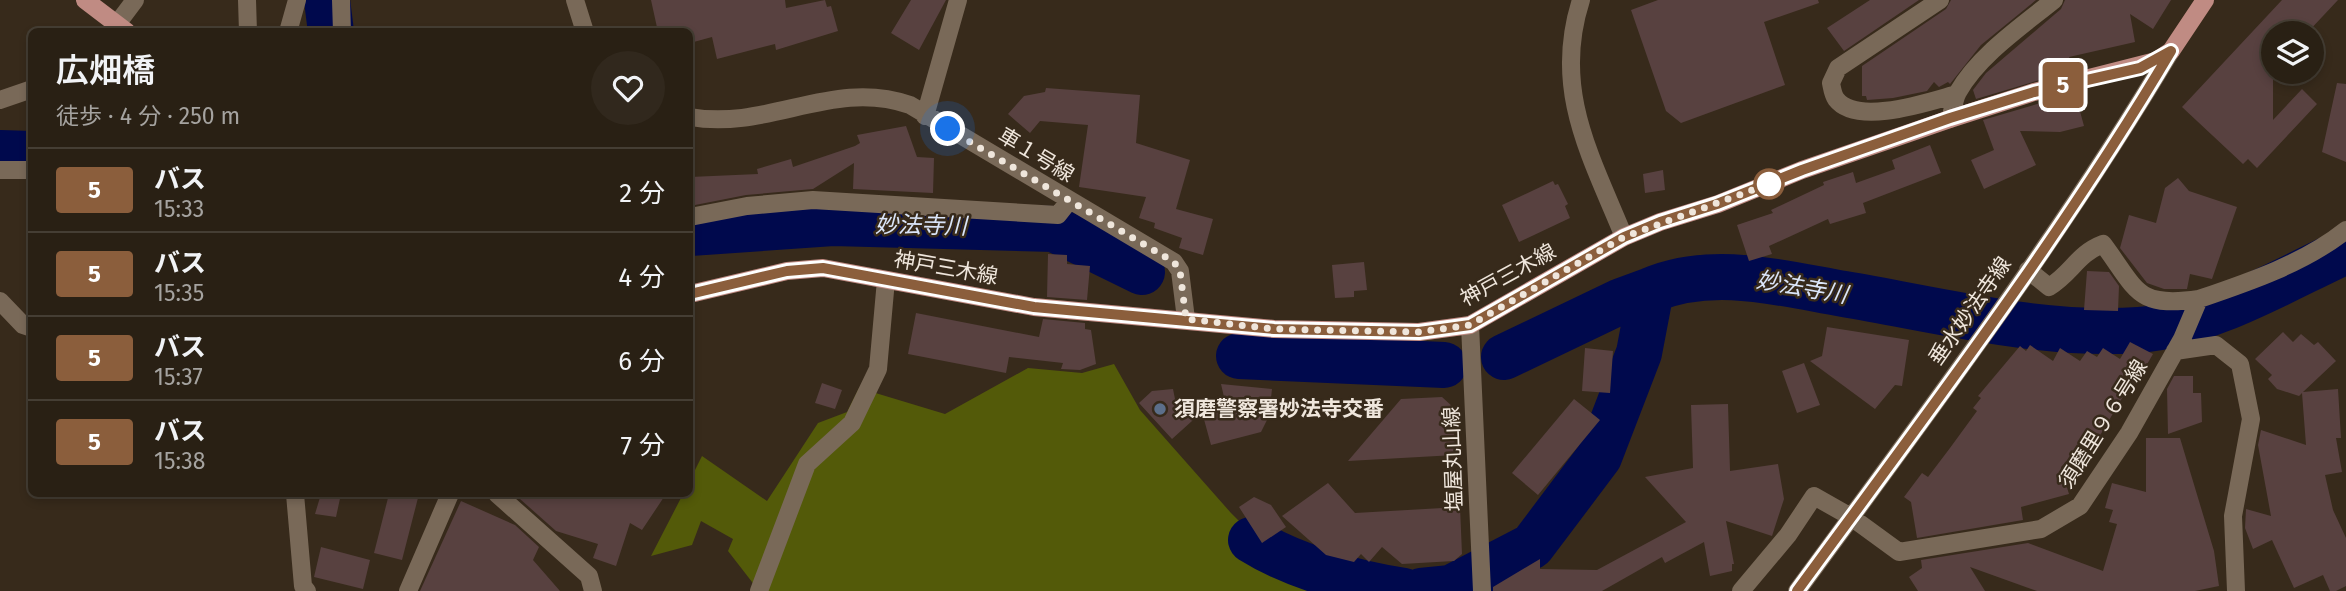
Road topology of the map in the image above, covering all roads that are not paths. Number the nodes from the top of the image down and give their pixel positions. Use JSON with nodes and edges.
{"nodes":[{"id":1,"x":85,"y":0,"type":"edge"},
{"id":2,"x":135,"y":0,"type":"edge"},
{"id":3,"x":247,"y":0,"type":"edge"},
{"id":4,"x":297,"y":0,"type":"edge"},
{"id":5,"x":341,"y":0,"type":"edge"},
{"id":6,"x":575,"y":0,"type":"edge"},
{"id":7,"x":958,"y":0,"type":"edge"},
{"id":8,"x":1581,"y":0,"type":"edge"},
{"id":9,"x":1940,"y":0,"type":"edge"},
{"id":10,"x":2054,"y":0,"type":"edge"},
{"id":11,"x":2205,"y":0,"type":"edge"},
{"id":12,"x":122,"y":28,"type":"edge"},
{"id":13,"x":248,"y":28,"type":"edge"},
{"id":14,"x":289,"y":28,"type":"edge"},
{"id":15,"x":342,"y":28,"type":"edge"},
{"id":16,"x":584,"y":28,"type":"edge"},
{"id":17,"x":2171,"y":51,"type":"junction"},
{"id":18,"x":28,"y":90,"type":"edge"},
{"id":19,"x":1957,"y":94,"type":"junction"},
{"id":20,"x":0,"y":100,"type":"edge"},
{"id":21,"x":925,"y":116,"type":"junction"},
{"id":22,"x":693,"y":117,"type":"edge"},
{"id":23,"x":1950,"y":118,"type":"junction"},
{"id":24,"x":0,"y":170,"type":"edge"},
{"id":25,"x":28,"y":170,"type":"edge"},
{"id":26,"x":1069,"y":201,"type":"junction"},
{"id":27,"x":693,"y":216,"type":"edge"},
{"id":28,"x":2346,"y":230,"type":"edge"},
{"id":29,"x":1624,"y":237,"type":"junction"},
{"id":30,"x":2028,"y":270,"type":"junction"},
{"id":31,"x":886,"y":280,"type":"junction"},
{"id":32,"x":693,"y":293,"type":"edge"},
{"id":33,"x":2198,"y":300,"type":"junction"},
{"id":34,"x":0,"y":301,"type":"edge"},
{"id":35,"x":1186,"y":319,"type":"junction"},
{"id":36,"x":1470,"y":325,"type":"junction"},
{"id":37,"x":28,"y":327,"type":"edge"},
{"id":38,"x":2178,"y":345,"type":"junction"},
{"id":39,"x":295,"y":497,"type":"edge"},
{"id":40,"x":449,"y":497,"type":"edge"},
{"id":41,"x":500,"y":497,"type":"edge"},
{"id":42,"x":1851,"y":517,"type":"junction"},
{"id":43,"x":307,"y":591,"type":"edge"},
{"id":44,"x":408,"y":591,"type":"edge"},
{"id":45,"x":593,"y":591,"type":"edge"},
{"id":46,"x":759,"y":591,"type":"edge"},
{"id":47,"x":1482,"y":591,"type":"edge"},
{"id":48,"x":1741,"y":591,"type":"edge"},
{"id":49,"x":1797,"y":591,"type":"edge"},
{"id":50,"x":2236,"y":591,"type":"edge"}],
"edges":[{"from":1,"to":12,"type":"main road"},
{"from":2,"to":12,"type":"street"},
{"from":3,"to":13,"type":"street"},
{"from":4,"to":14,"type":"street"},
{"from":5,"to":15,"type":"street"},
{"from":6,"to":16,"type":"street"},
{"from":7,"to":21,"type":"street"},
{"from":8,"to":29,"type":"street"},
{"from":9,"to":19,"type":"street"},
{"from":10,"to":19,"type":"street"},
{"from":11,"to":17,"type":"main road","name":"神戸三木線"},
{"from":17,"to":23,"type":"main road","name":"神戸三木線"},
{"from":17,"to":30,"type":"street","name":"垂水妙法寺線"},
{"from":18,"to":20,"type":"street"},
{"from":19,"to":23,"type":"street"},
{"from":21,"to":22,"type":"street","name":"車１号線"},
{"from":21,"to":26,"type":"street","name":"車１号線"},
{"from":23,"to":29,"type":"main road","name":"神戸三木線"},
{"from":24,"to":25,"type":"street"},
{"from":26,"to":27,"type":"street"},
{"from":26,"to":35,"type":"street","name":"車１号線"},
{"from":28,"to":33,"type":"street"},
{"from":29,"to":36,"type":"main road","name":"神戸三木線"},
{"from":30,"to":33,"type":"street"},
{"from":30,"to":42,"type":"street","name":"垂水妙法寺線"},
{"from":31,"to":32,"type":"main road","name":"神戸三木線"},
{"from":31,"to":35,"type":"main road","name":"神戸三木線"},
{"from":31,"to":46,"type":"street"},
{"from":33,"to":38,"type":"street","name":"須磨里９６号線"},
{"from":34,"to":37,"type":"street"},
{"from":35,"to":36,"type":"main road","name":"神戸三木線"},
{"from":36,"to":47,"type":"street","name":"塩屋丸山線"},
{"from":38,"to":42,"type":"street","name":"須磨里９６号線"},
{"from":38,"to":50,"type":"street"},
{"from":39,"to":43,"type":"street"},
{"from":40,"to":44,"type":"street"},
{"from":41,"to":45,"type":"street"},
{"from":42,"to":48,"type":"street","name":"須磨里９６号線"},
{"from":42,"to":49,"type":"street","name":"垂水妙法寺線"}]}
